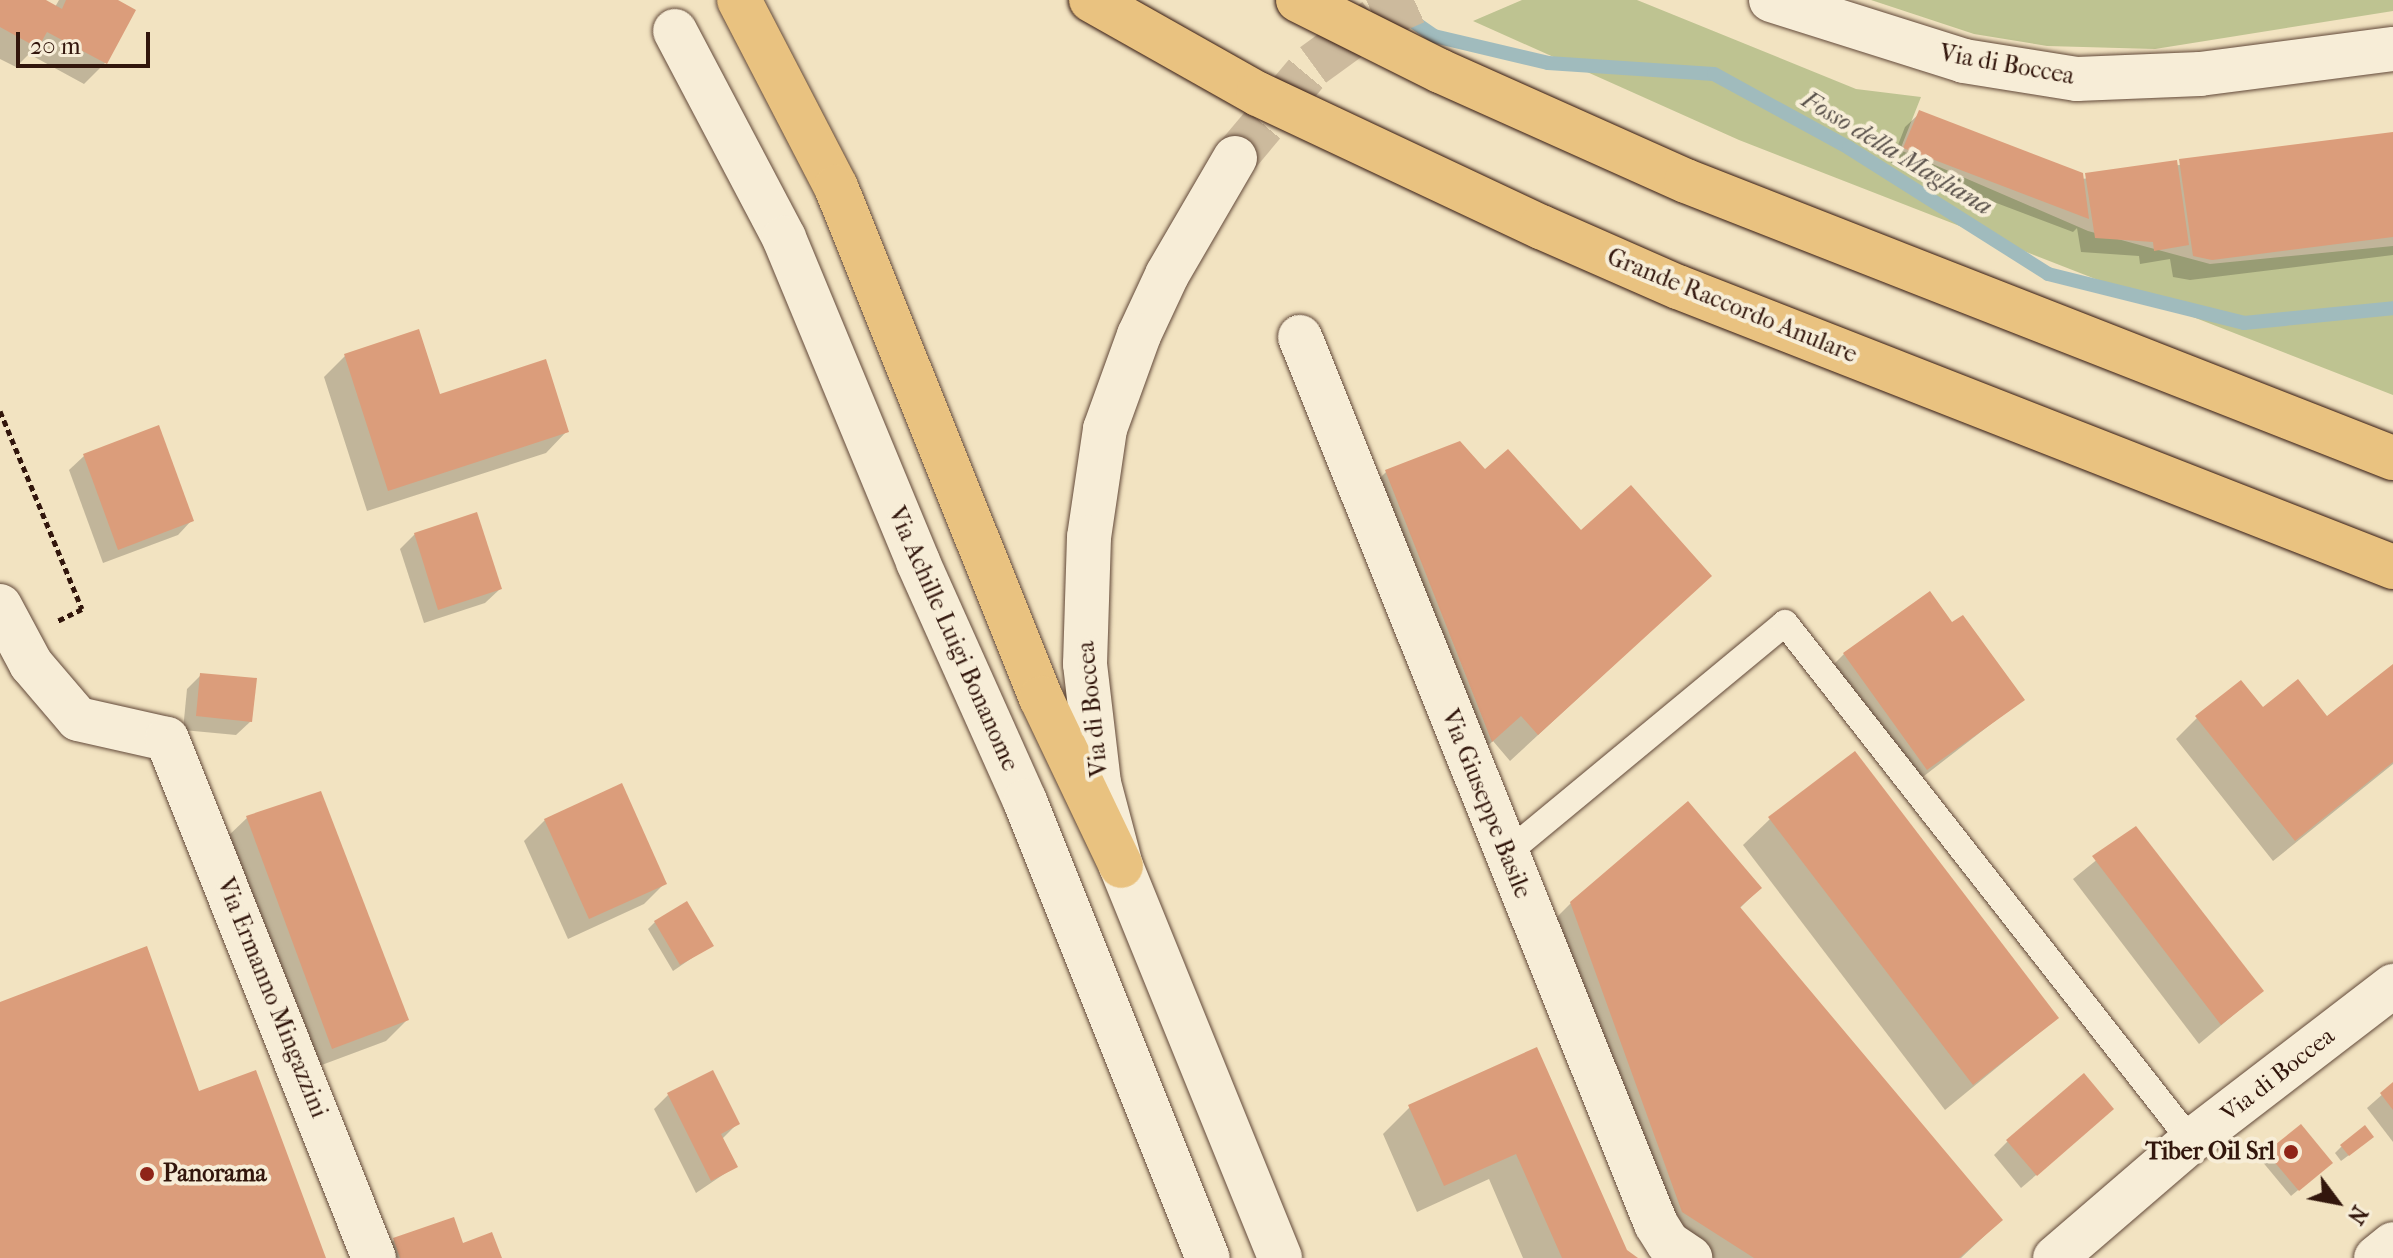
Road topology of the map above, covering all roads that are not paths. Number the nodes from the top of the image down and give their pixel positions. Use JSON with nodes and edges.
{"nodes":[{"id":1,"x":739,"y":0,"type":"edge"},
{"id":2,"x":1091,"y":0,"type":"edge"},
{"id":3,"x":1298,"y":0,"type":"edge"},
{"id":4,"x":1771,"y":0,"type":"edge"},
{"id":5,"x":675,"y":31,"type":"dead end"},
{"id":6,"x":2393,"y":49,"type":"edge"},
{"id":7,"x":1235,"y":158,"type":"tunnel mouth"},
{"id":8,"x":1300,"y":337,"type":"dead end"},
{"id":9,"x":2393,"y":458,"type":"edge"},
{"id":10,"x":2393,"y":567,"type":"edge"},
{"id":11,"x":8,"y":623,"type":"edge"},
{"id":12,"x":1506,"y":854,"type":"junction"},
{"id":13,"x":1121,"y":866,"type":"junction"},
{"id":14,"x":2393,"y":986,"type":"edge"},
{"id":15,"x":2191,"y":1141,"type":"junction"},
{"id":16,"x":2393,"y":1244,"type":"edge"},
{"id":17,"x":374,"y":1258,"type":"edge"},
{"id":18,"x":1208,"y":1258,"type":"edge"},
{"id":19,"x":1280,"y":1258,"type":"edge"},
{"id":20,"x":1690,"y":1258,"type":"edge"},
{"id":21,"x":2055,"y":1258,"type":"edge"},
{"id":22,"x":2376,"y":1258,"type":"edge"}],
"edges":[{"from":1,"to":13,"type":"highway"},
{"from":2,"to":10,"type":"highway","name":"Grande Raccordo Anulare","bridge":true},
{"from":3,"to":9,"type":"highway","bridge":true},
{"from":4,"to":6,"type":"street","name":"Via di Boccea"},
{"from":5,"to":18,"type":"street","name":"Via Achille Luigi Bonanome"},
{"from":7,"to":13,"type":"street","name":"Via di Boccea"},
{"from":8,"to":12,"type":"street","name":"Via Giuseppe Basile"},
{"from":11,"to":17,"type":"street","name":"Via Ermanno Mingazzini"},
{"from":12,"to":15,"type":"lane"},
{"from":12,"to":20,"type":"street","name":"Via Giuseppe Basile"},
{"from":13,"to":19,"type":"street","name":"Via di Boccea"},
{"from":14,"to":15,"type":"street","name":"Via di Boccea"},
{"from":15,"to":21,"type":"street","name":"Via di Boccea"},
{"from":16,"to":22,"type":"street"}]}
